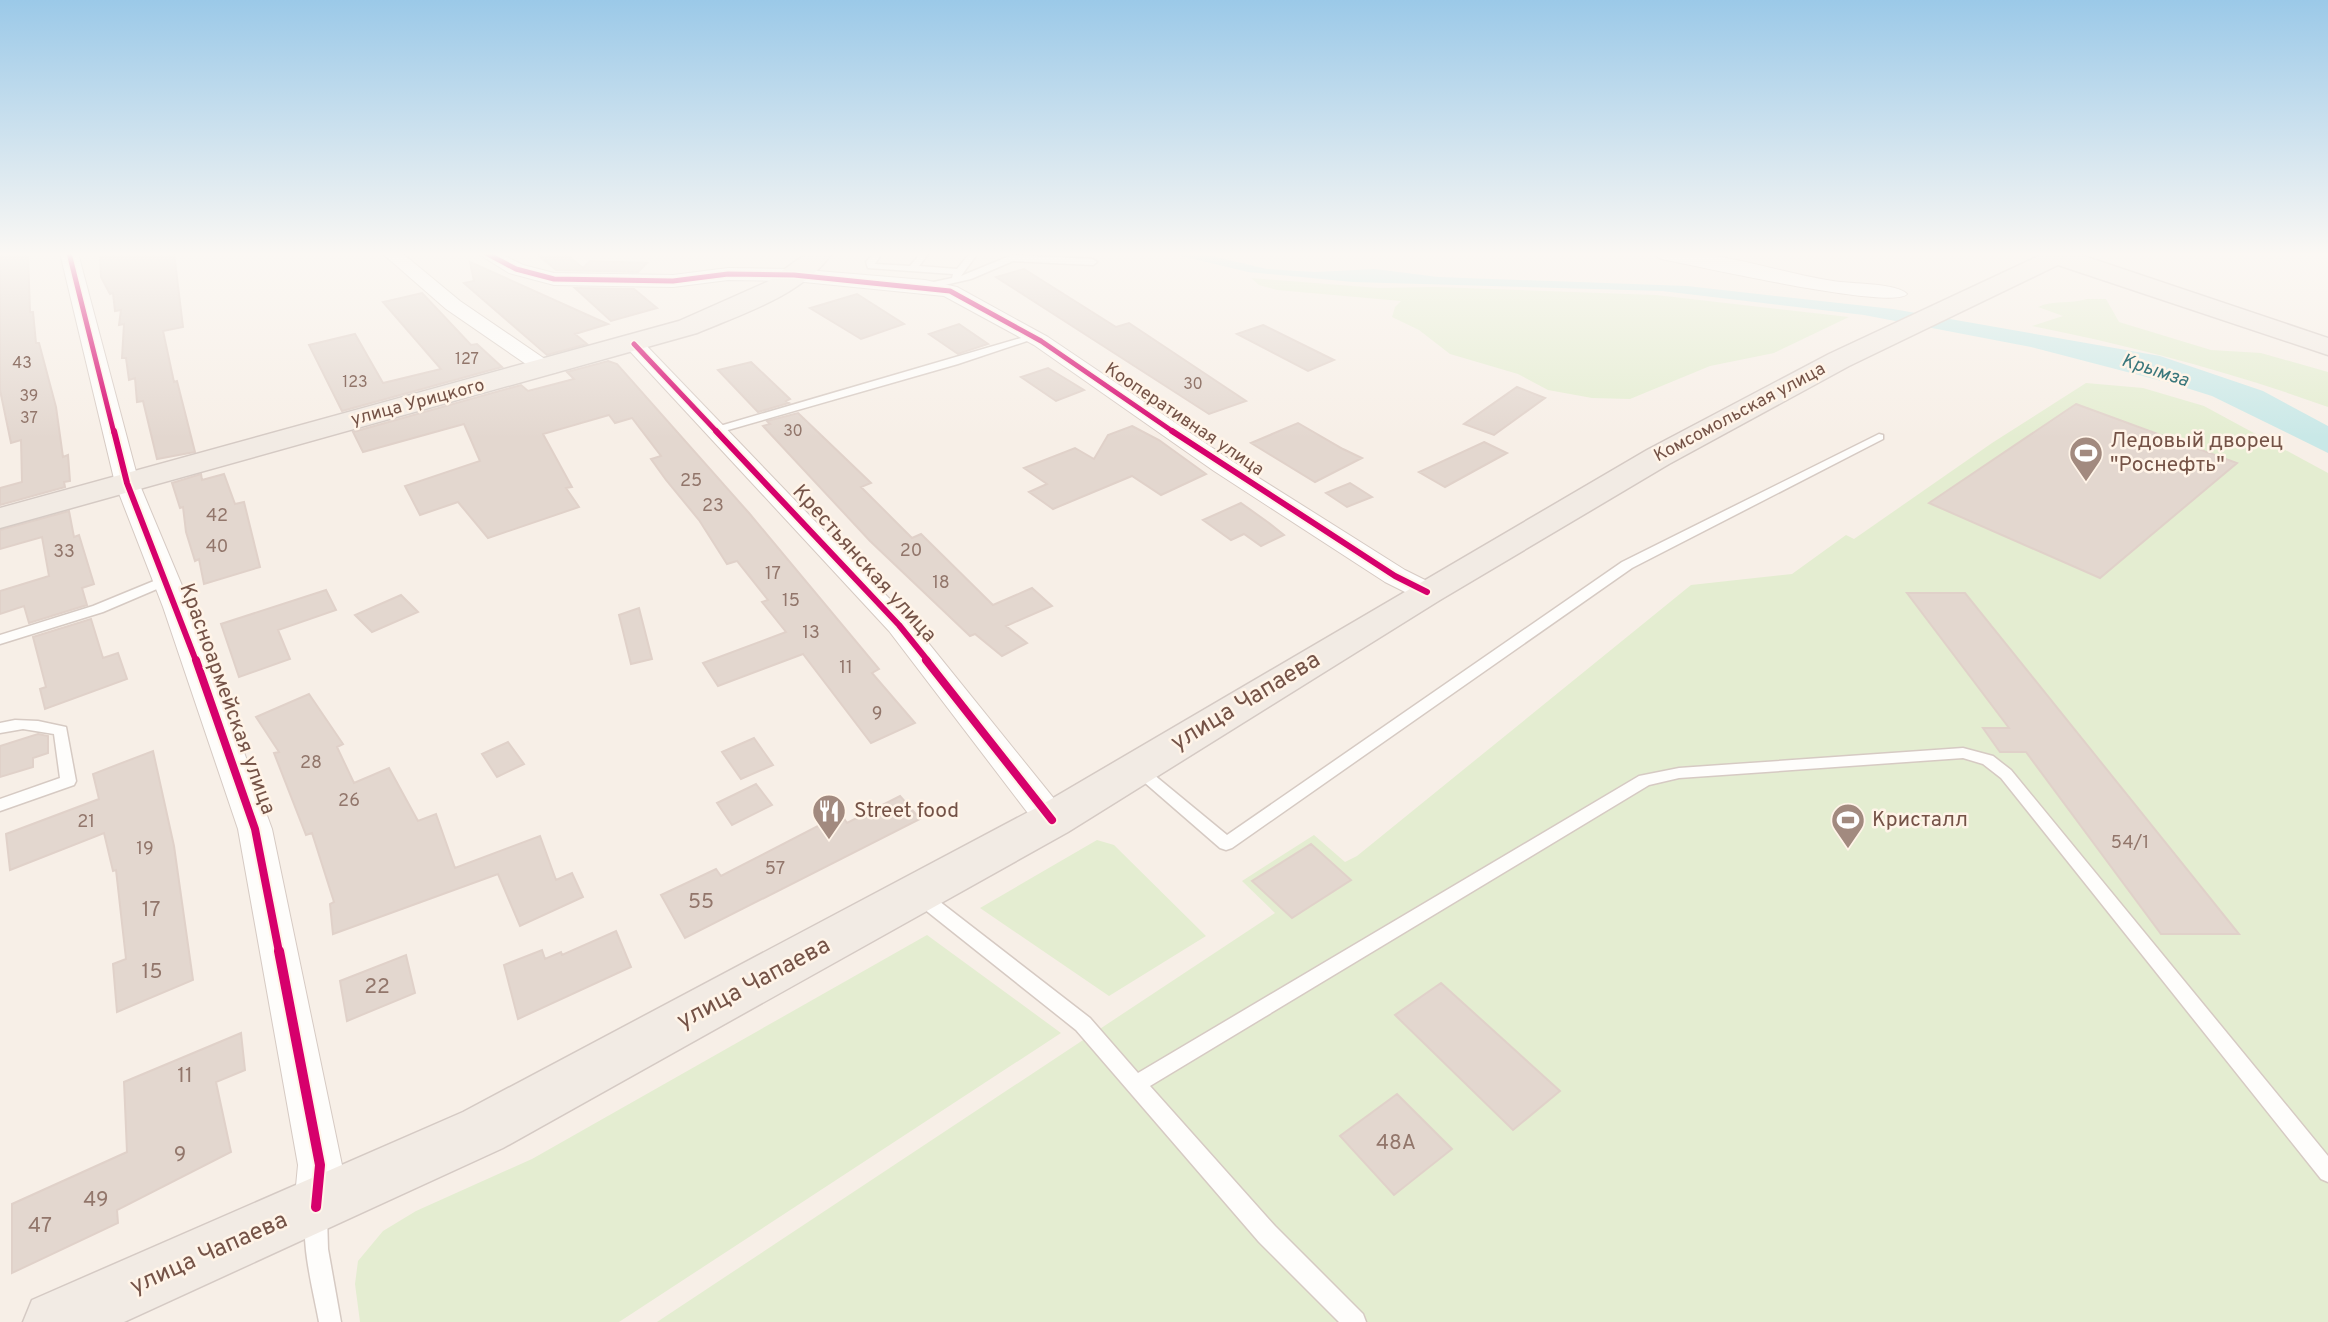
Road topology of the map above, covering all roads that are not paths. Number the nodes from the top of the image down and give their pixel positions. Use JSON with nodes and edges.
{"nodes":[{"id":1,"x":84,"y":315,"type":"edge"},
{"id":2,"x":469,"y":315,"type":"edge"},
{"id":3,"x":718,"y":315,"type":"edge"},
{"id":4,"x":993,"y":315,"type":"edge"},
{"id":5,"x":1934,"y":315,"type":"edge"},
{"id":6,"x":2235,"y":315,"type":"edge"},
{"id":7,"x":1034,"y":337,"type":"junction"},
{"id":8,"x":634,"y":344,"type":"junction"},
{"id":9,"x":2328,"y":347,"type":"edge"},
{"id":10,"x":547,"y":368,"type":"junction"},
{"id":11,"x":717,"y":430,"type":"junction"},
{"id":12,"x":1879,"y":436,"type":"dead end"},
{"id":13,"x":127,"y":484,"type":"junction"},
{"id":14,"x":0,"y":518,"type":"edge"},
{"id":15,"x":166,"y":580,"type":"junction"},
{"id":16,"x":1427,"y":592,"type":"junction"},
{"id":17,"x":0,"y":640,"type":"edge"},
{"id":18,"x":0,"y":728,"type":"edge"},
{"id":19,"x":1136,"y":768,"type":"junction"},
{"id":20,"x":0,"y":805,"type":"edge"},
{"id":21,"x":1052,"y":820,"type":"junction"},
{"id":22,"x":919,"y":895,"type":"junction"},
{"id":23,"x":1136,"y":1084,"type":"junction"},
{"id":24,"x":2328,"y":1172,"type":"edge"},
{"id":25,"x":316,"y":1207,"type":"junction"},
{"id":26,"x":54,"y":1322,"type":"edge"},
{"id":27,"x":330,"y":1322,"type":"edge"},
{"id":28,"x":1355,"y":1322,"type":"edge"}],
"edges":[{"from":1,"to":13,"type":"street","name":"Красноармейская улица"},
{"from":2,"to":10,"type":"street"},
{"from":3,"to":8,"type":"main road","name":"улица Урицкого"},
{"from":4,"to":7,"type":"street","name":"Кооперативная улица"},
{"from":5,"to":16,"type":"main road","name":"Комсомольская улица"},
{"from":6,"to":9,"type":"main road"},
{"from":7,"to":11,"type":"lane"},
{"from":7,"to":16,"type":"street","name":"Кооперативная улица"},
{"from":8,"to":10,"type":"main road","name":"улица Урицкого"},
{"from":8,"to":11,"type":"street","name":"Крестьянская улица"},
{"from":10,"to":13,"type":"main road","name":"улица Урицкого"},
{"from":11,"to":21,"type":"street","name":"Крестьянская улица"},
{"from":12,"to":19,"type":"lane"},
{"from":13,"to":14,"type":"main road","name":"улица Урицкого"},
{"from":13,"to":15,"type":"street","name":"Красноармейская улица"},
{"from":15,"to":17,"type":"lane"},
{"from":15,"to":25,"type":"street","name":"Красноармейская улица"},
{"from":16,"to":19,"type":"main road","name":"улица Чапаева"},
{"from":18,"to":20,"type":"lane"},
{"from":19,"to":21,"type":"main road","name":"улица Чапаева"},
{"from":21,"to":22,"type":"main road","name":"улица Чапаева"},
{"from":22,"to":23,"type":"lane"},
{"from":22,"to":25,"type":"main road","name":"улица Чапаева"},
{"from":23,"to":24,"type":"lane"},
{"from":23,"to":28,"type":"lane"},
{"from":25,"to":26,"type":"main road","name":"улица Чапаева"},
{"from":25,"to":27,"type":"lane"}]}
